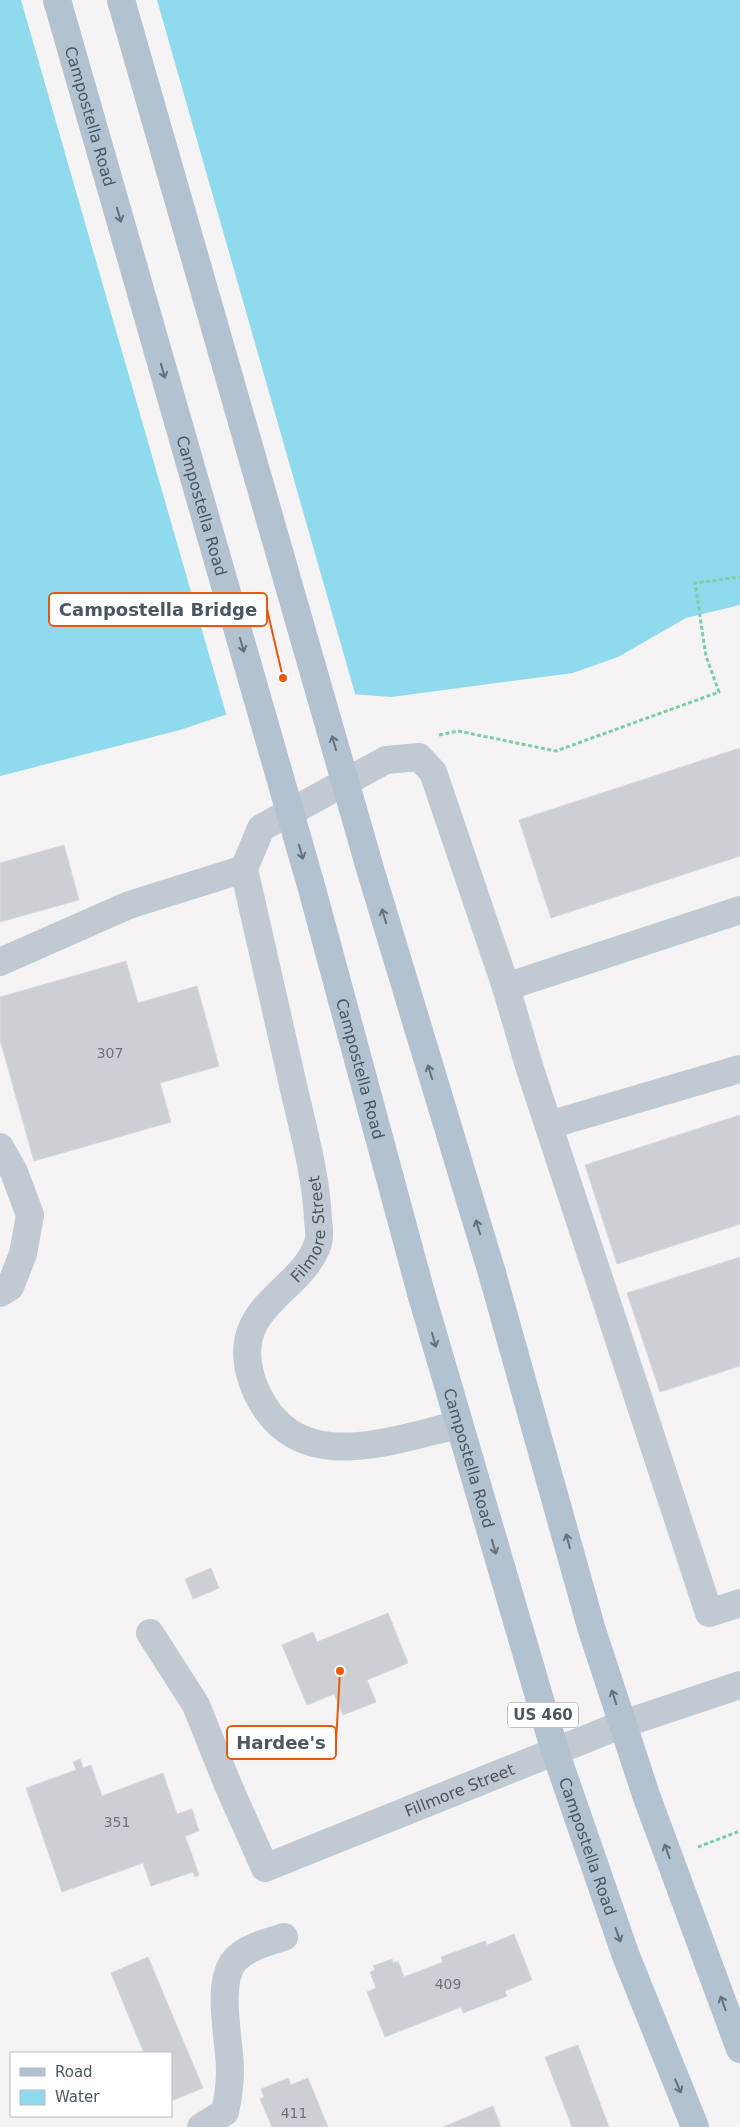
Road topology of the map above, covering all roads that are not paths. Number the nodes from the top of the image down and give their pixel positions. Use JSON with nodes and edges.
{"nodes":[{"id":1,"x":57,"y":0,"type":"edge"},
{"id":2,"x":121,"y":0,"type":"edge"},
{"id":3,"x":244,"y":869,"type":"junction"},
{"id":4,"x":740,"y":910,"type":"edge"},
{"id":5,"x":0,"y":962,"type":"edge"},
{"id":6,"x":506,"y":987,"type":"junction"},
{"id":7,"x":740,"y":1068,"type":"edge"},
{"id":8,"x":549,"y":1125,"type":"junction"},
{"id":9,"x":0,"y":1147,"type":"edge"},
{"id":10,"x":0,"y":1293,"type":"edge"},
{"id":11,"x":458,"y":1425,"type":"junction"},
{"id":12,"x":740,"y":1604,"type":"edge"},
{"id":13,"x":150,"y":1634,"type":"dead end"},
{"id":14,"x":740,"y":1686,"type":"edge"},
{"id":15,"x":623,"y":1724,"type":"junction"},
{"id":16,"x":555,"y":1751,"type":"junction"},
{"id":17,"x":284,"y":1937,"type":"dead end"},
{"id":18,"x":740,"y":2049,"type":"edge"},
{"id":19,"x":201,"y":2127,"type":"edge"},
{"id":20,"x":695,"y":2127,"type":"edge"}],
"edges":[{"from":1,"to":11,"type":"main road","name":"Campostella Road","number":"US 460","one_way":true,"bridge":true},
{"from":15,"to":2,"type":"main road","one_way":true,"bridge":true},
{"from":3,"to":5,"type":"street"},
{"from":3,"to":6,"type":"street"},
{"from":3,"to":11,"type":"street","name":"Filmore Street"},
{"from":4,"to":6,"type":"street"},
{"from":6,"to":8,"type":"street"},
{"from":7,"to":8,"type":"street"},
{"from":8,"to":12,"type":"street"},
{"from":9,"to":10,"type":"street"},
{"from":11,"to":16,"type":"main road","name":"Campostella Road","number":"US 460","one_way":true},
{"from":13,"to":16,"type":"street","name":"Fillmore Street"},
{"from":14,"to":15,"type":"street","name":"Fillmore Street"},
{"from":15,"to":16,"type":"street","name":"Fillmore Street"},
{"from":18,"to":15,"type":"main road","one_way":true},
{"from":16,"to":20,"type":"main road","name":"Campostella Road","number":"US 460","one_way":true},
{"from":17,"to":19,"type":"street"}]}
